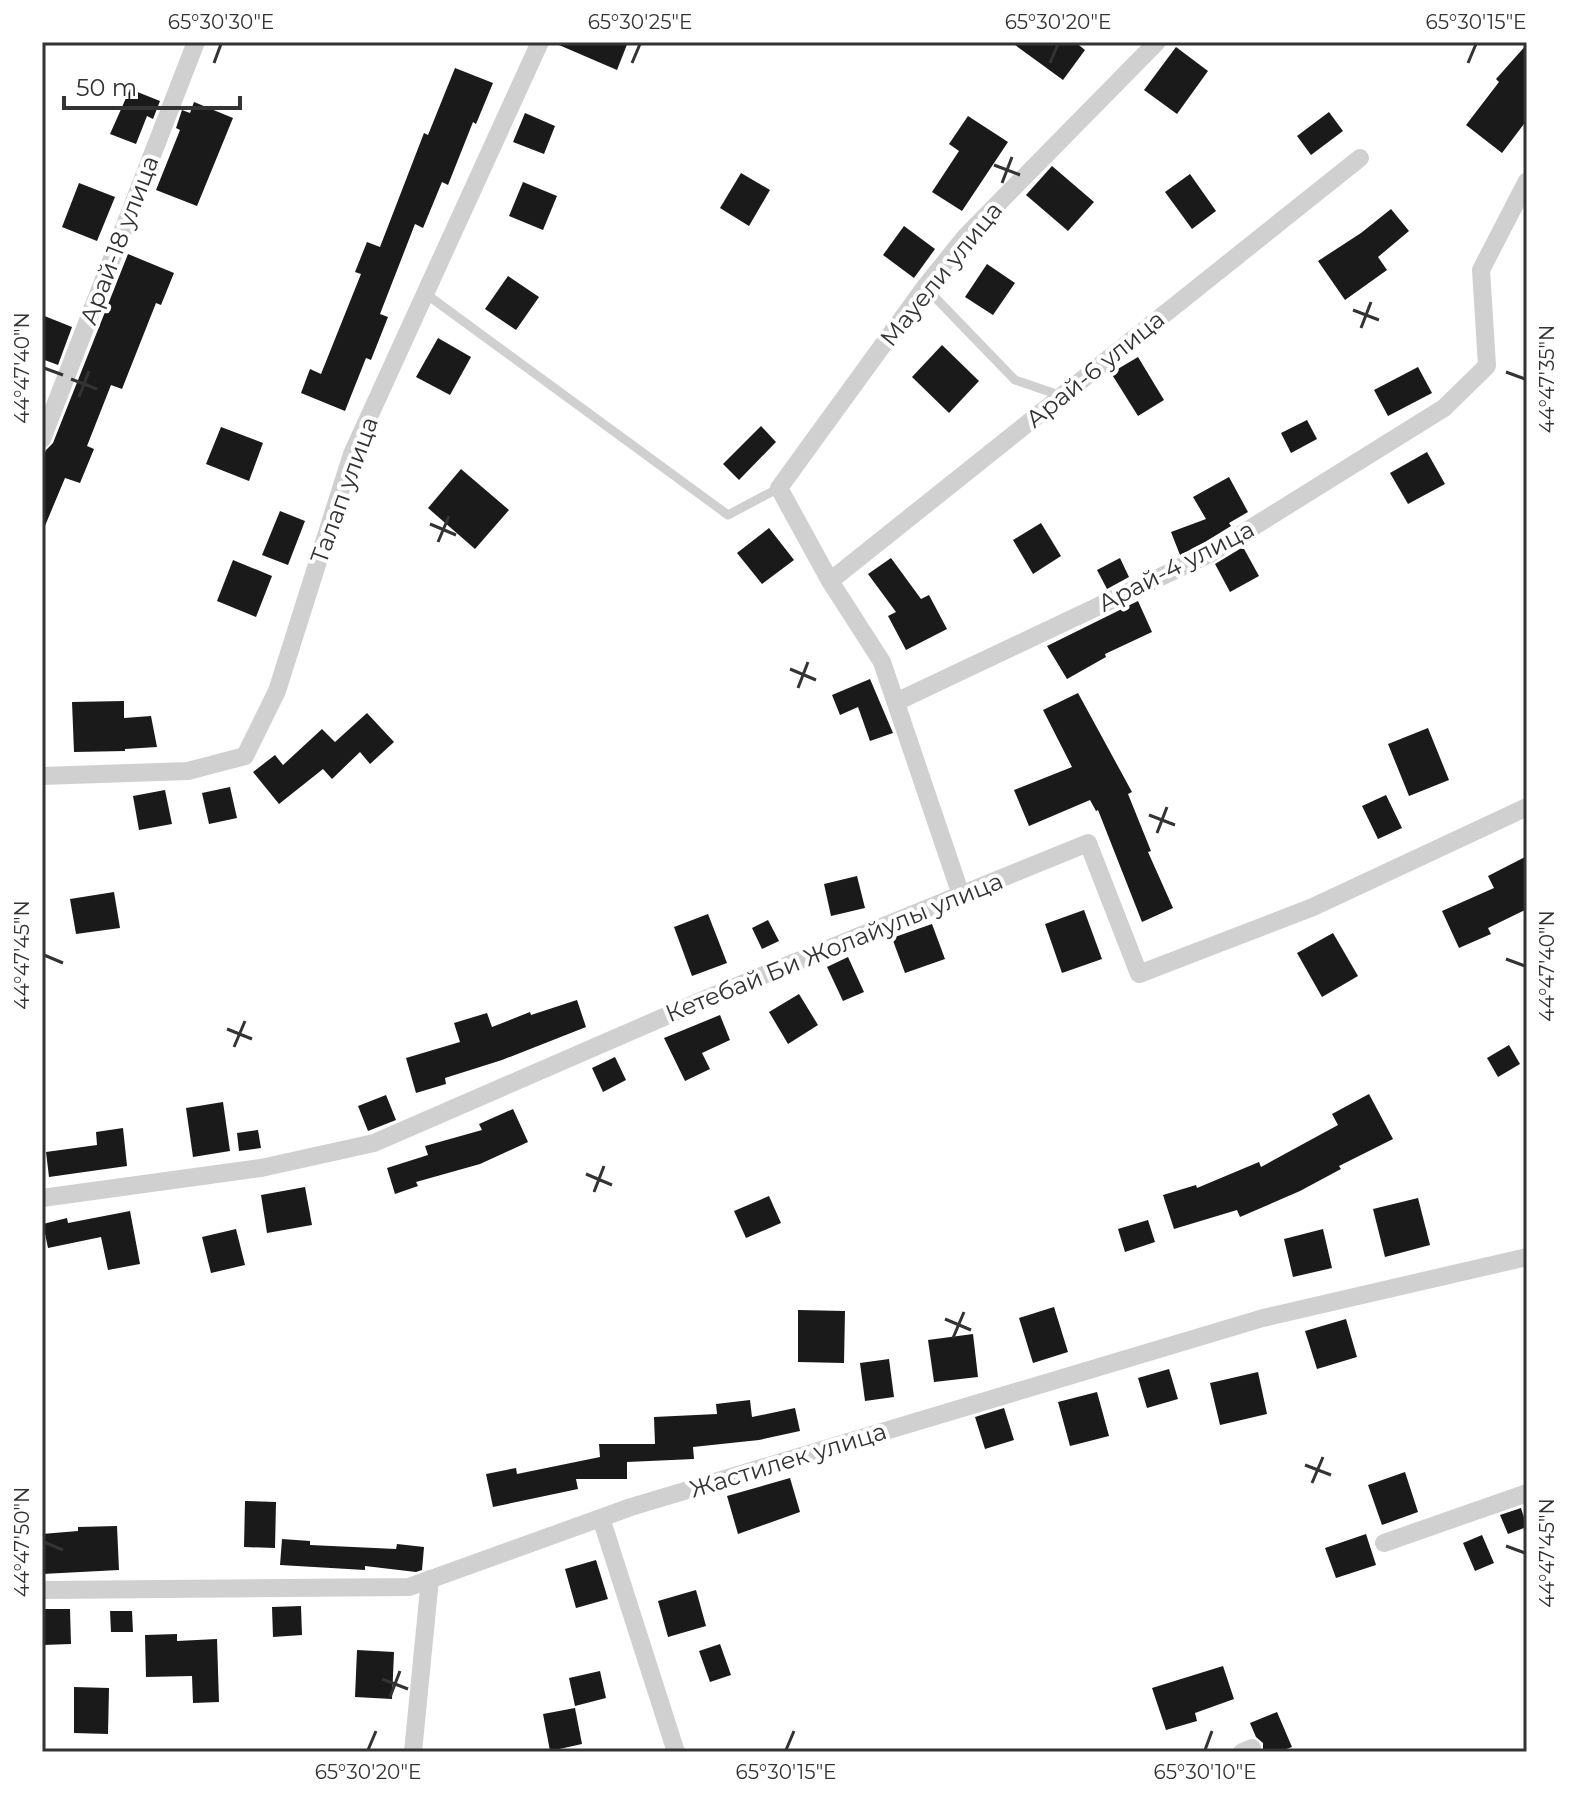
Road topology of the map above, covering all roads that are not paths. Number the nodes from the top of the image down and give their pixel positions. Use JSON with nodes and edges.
{"nodes":[{"id":1,"x":196,"y":42,"type":"edge"},
{"id":2,"x":540,"y":42,"type":"edge"},
{"id":3,"x":1157,"y":42,"type":"edge"},
{"id":4,"x":1360,"y":158,"type":"dead end"},
{"id":5,"x":1527,"y":181,"type":"edge"},
{"id":6,"x":925,"y":287,"type":"junction"},
{"id":7,"x":425,"y":293,"type":"junction"},
{"id":8,"x":1062,"y":396,"type":"junction"},
{"id":9,"x":42,"y":439,"type":"edge"},
{"id":10,"x":779,"y":488,"type":"junction"},
{"id":11,"x":830,"y":581,"type":"junction"},
{"id":12,"x":896,"y":702,"type":"junction"},
{"id":13,"x":42,"y":776,"type":"edge"},
{"id":14,"x":1527,"y":807,"type":"edge"},
{"id":15,"x":961,"y":895,"type":"junction"},
{"id":16,"x":42,"y":1198,"type":"edge"},
{"id":17,"x":1527,"y":1257,"type":"edge"},
{"id":18,"x":1527,"y":1493,"type":"edge"},
{"id":19,"x":601,"y":1518,"type":"junction"},
{"id":20,"x":1384,"y":1543,"type":"dead end"},
{"id":21,"x":430,"y":1579,"type":"junction"},
{"id":22,"x":42,"y":1590,"type":"edge"},
{"id":23,"x":413,"y":1752,"type":"edge"},
{"id":24,"x":676,"y":1752,"type":"edge"}],
"edges":[{"from":1,"to":9,"type":"street","name":"Арай-18 улица"},
{"from":2,"to":7,"type":"street","name":"Талап улица"},
{"from":3,"to":6,"type":"street","name":"Мауели улица"},
{"from":4,"to":8,"type":"street","name":"Арай-6 улица"},
{"from":5,"to":12,"type":"street","name":"Арай-4 улица"},
{"from":6,"to":8,"type":"lane"},
{"from":6,"to":10,"type":"street","name":"Мауели улица"},
{"from":7,"to":10,"type":"lane"},
{"from":7,"to":13,"type":"street","name":"Талап улица"},
{"from":8,"to":11,"type":"street","name":"Арай-6 улица"},
{"from":10,"to":11,"type":"street"},
{"from":11,"to":12,"type":"street"},
{"from":12,"to":15,"type":"street"},
{"from":14,"to":15,"type":"street","name":"Кетебай Би Жолайулы улица"},
{"from":15,"to":16,"type":"street","name":"Кетебай Би Жолайулы улица"},
{"from":17,"to":19,"type":"street","name":"Жастилек улица"},
{"from":18,"to":20,"type":"street"},
{"from":19,"to":21,"type":"street","name":"Жастилек улица"},
{"from":19,"to":24,"type":"street"},
{"from":21,"to":22,"type":"street","name":"Жастилек улица"},
{"from":21,"to":23,"type":"street"}]}
